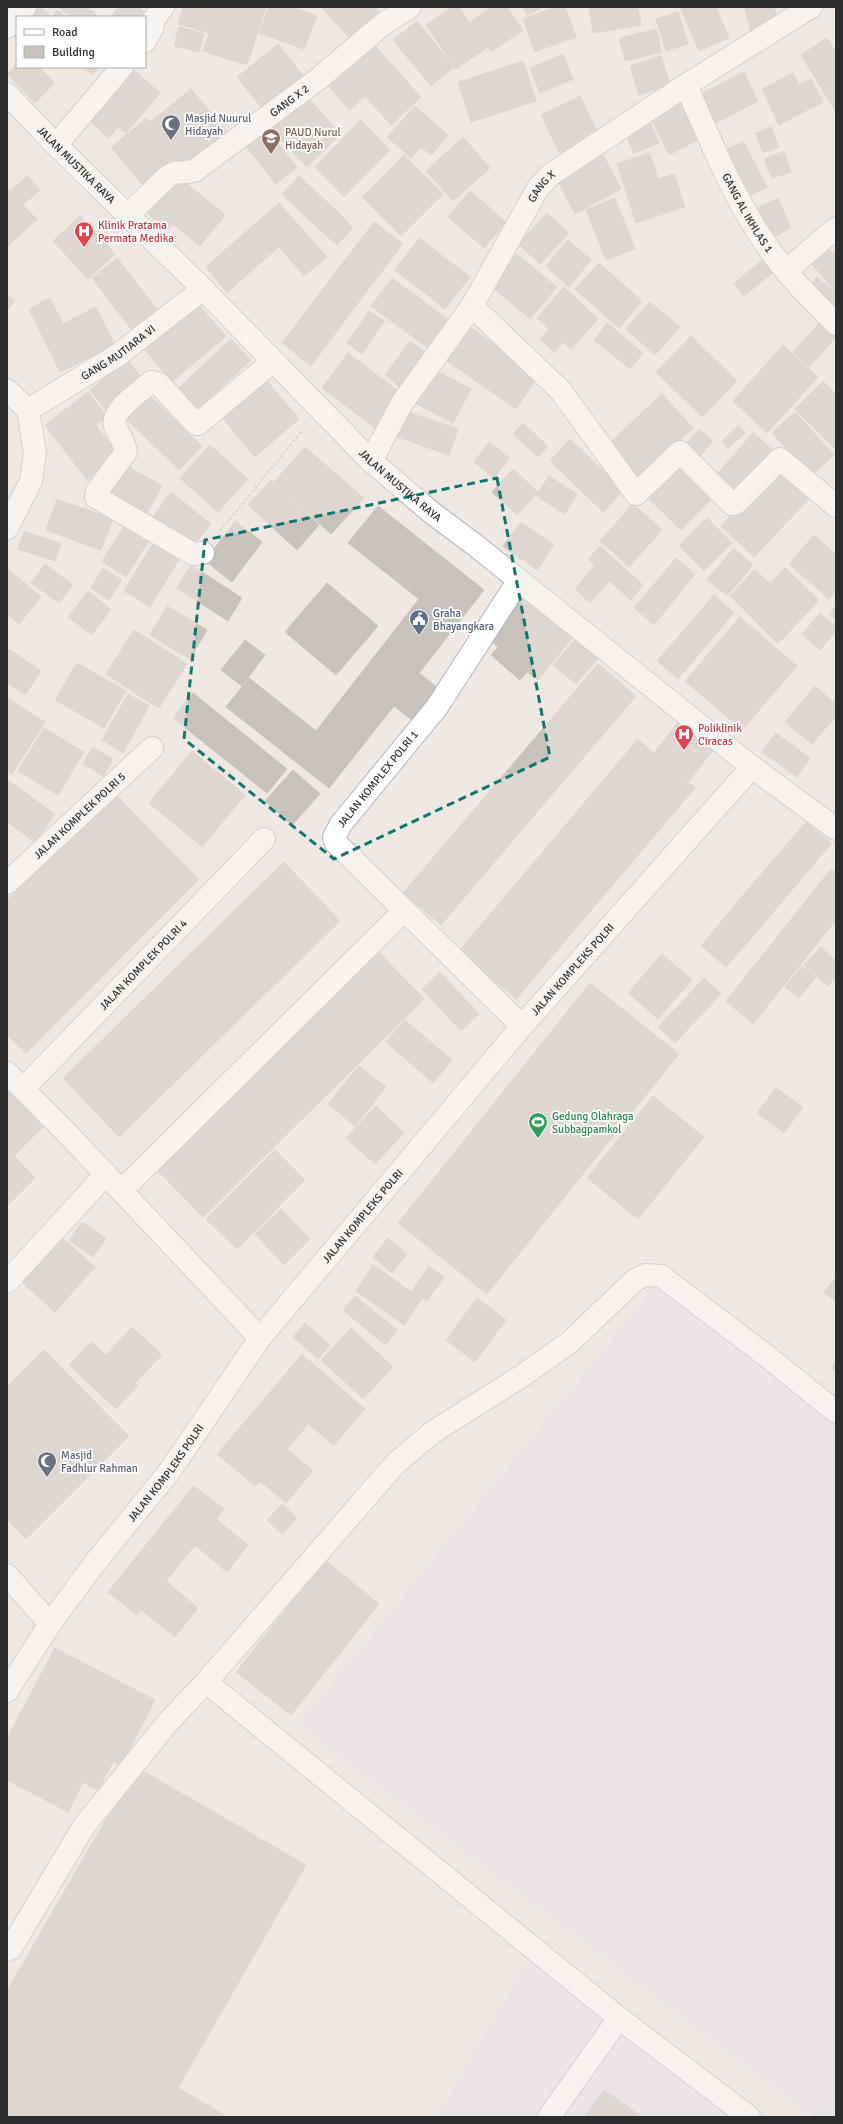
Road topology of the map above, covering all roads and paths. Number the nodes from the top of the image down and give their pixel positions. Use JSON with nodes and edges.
{"nodes":[{"id":1,"x":25,"y":7,"type":"edge"},
{"id":2,"x":164,"y":7,"type":"edge"},
{"id":3,"x":410,"y":7,"type":"edge"},
{"id":4,"x":811,"y":7,"type":"edge"},
{"id":5,"x":17,"y":16,"type":"edge"},
{"id":6,"x":16,"y":17,"type":"edge"},
{"id":7,"x":7,"y":27,"type":"edge"},
{"id":8,"x":146,"y":39,"type":"edge"},
{"id":9,"x":121,"y":68,"type":"edge"},
{"id":10,"x":686,"y":85,"type":"junction"},
{"id":11,"x":7,"y":94,"type":"edge"},
{"id":12,"x":56,"y":145,"type":"junction"},
{"id":13,"x":128,"y":215,"type":"junction"},
{"id":14,"x":836,"y":228,"type":"edge"},
{"id":15,"x":786,"y":271,"type":"junction"},
{"id":16,"x":203,"y":289,"type":"junction"},
{"id":17,"x":472,"y":306,"type":"junction"},
{"id":18,"x":836,"y":324,"type":"edge"},
{"id":19,"x":272,"y":362,"type":"junction"},
{"id":20,"x":7,"y":390,"type":"edge"},
{"id":21,"x":320,"y":408,"type":"junction"},
{"id":22,"x":28,"y":410,"type":"junction"},
{"id":23,"x":371,"y":460,"type":"junction"},
{"id":24,"x":836,"y":506,"type":"edge"},
{"id":25,"x":7,"y":528,"type":"edge"},
{"id":26,"x":203,"y":553,"type":"joint"},
{"id":27,"x":519,"y":580,"type":"junction"},
{"id":28,"x":152,"y":748,"type":"dead end"},
{"id":29,"x":752,"y":767,"type":"junction"},
{"id":30,"x":833,"y":820,"type":"edge"},
{"id":31,"x":264,"y":839,"type":"dead end"},
{"id":32,"x":7,"y":883,"type":"edge"},
{"id":33,"x":404,"y":911,"type":"junction"},
{"id":34,"x":522,"y":1026,"type":"junction"},
{"id":35,"x":7,"y":1073,"type":"edge"},
{"id":36,"x":23,"y":1089,"type":"junction"},
{"id":37,"x":106,"y":1174,"type":"junction"},
{"id":38,"x":122,"y":1190,"type":"junction"},
{"id":39,"x":7,"y":1282,"type":"edge"},
{"id":40,"x":260,"y":1338,"type":"junction"},
{"id":41,"x":836,"y":1412,"type":"edge"},
{"id":42,"x":7,"y":1575,"type":"edge"},
{"id":43,"x":50,"y":1624,"type":"junction"},
{"id":44,"x":206,"y":1682,"type":"junction"},
{"id":45,"x":7,"y":1691,"type":"edge"},
{"id":46,"x":7,"y":1950,"type":"edge"},
{"id":47,"x":619,"y":2018,"type":"junction"},
{"id":48,"x":549,"y":2117,"type":"edge"},
{"id":49,"x":749,"y":2117,"type":"edge"}],
"edges":[{"from":1,"to":5,"type":"street"},
{"from":2,"to":8,"type":"street"},
{"from":3,"to":13,"type":"street","name":"GANG X 2"},
{"from":4,"to":10,"type":"street","name":"GANG X"},
{"from":6,"to":7,"type":"street"},
{"from":9,"to":12,"type":"street"},
{"from":10,"to":15,"type":"street","name":"GANG AL IKHLAS 1"},
{"from":10,"to":17,"type":"street","name":"GANG X"},
{"from":11,"to":12,"type":"street","name":"JALAN MUSTIKA RAYA"},
{"from":12,"to":13,"type":"street","name":"JALAN MUSTIKA RAYA"},
{"from":13,"to":16,"type":"street","name":"JALAN MUSTIKA RAYA"},
{"from":14,"to":15,"type":"street"},
{"from":15,"to":18,"type":"street","name":"GANG AL IKHLAS 1"},
{"from":16,"to":19,"type":"street","name":"JALAN MUSTIKA RAYA"},
{"from":16,"to":22,"type":"street","name":"GANG MUTIARA VI"},
{"from":17,"to":23,"type":"street","name":"GANG X"},
{"from":17,"to":24,"type":"street"},
{"from":19,"to":21,"type":"street","name":"JALAN MUSTIKA RAYA"},
{"from":19,"to":26,"type":"street"},
{"from":20,"to":22,"type":"street"},
{"from":21,"to":23,"type":"street","name":"JALAN MUSTIKA RAYA"},
{"from":21,"to":26,"type":"path"},
{"from":22,"to":25,"type":"street"},
{"from":23,"to":27,"type":"street","name":"JALAN MUSTIKA RAYA"},
{"from":27,"to":29,"type":"street","name":"JALAN MUSTIKA RAYA"},
{"from":27,"to":33,"type":"street","name":"JALAN KOMPLEX POLRI 1"},
{"from":28,"to":32,"type":"street","name":"JALAN KOMPLEK POLRI 5"},
{"from":29,"to":30,"type":"street","name":"JALAN MUSTIKA RAYA"},
{"from":29,"to":34,"type":"street","name":"JALAN KOMPLEKS POLRI"},
{"from":31,"to":36,"type":"street","name":"JALAN KOMPLEK POLRI 4"},
{"from":33,"to":34,"type":"street","name":"JALAN KOMPLEX POLRI 1"},
{"from":33,"to":38,"type":"street"},
{"from":34,"to":40,"type":"street","name":"JALAN KOMPLEKS POLRI"},
{"from":35,"to":36,"type":"street"},
{"from":36,"to":37,"type":"street"},
{"from":37,"to":38,"type":"street"},
{"from":37,"to":39,"type":"street"},
{"from":38,"to":40,"type":"street"},
{"from":40,"to":43,"type":"street","name":"JALAN KOMPLEKS POLRI"},
{"from":41,"to":44,"type":"street"},
{"from":42,"to":43,"type":"street"},
{"from":43,"to":45,"type":"street","name":"JALAN KOMPLEKS POLRI"},
{"from":44,"to":46,"type":"street"},
{"from":44,"to":47,"type":"street"},
{"from":47,"to":48,"type":"street"},
{"from":47,"to":49,"type":"street"}]}
